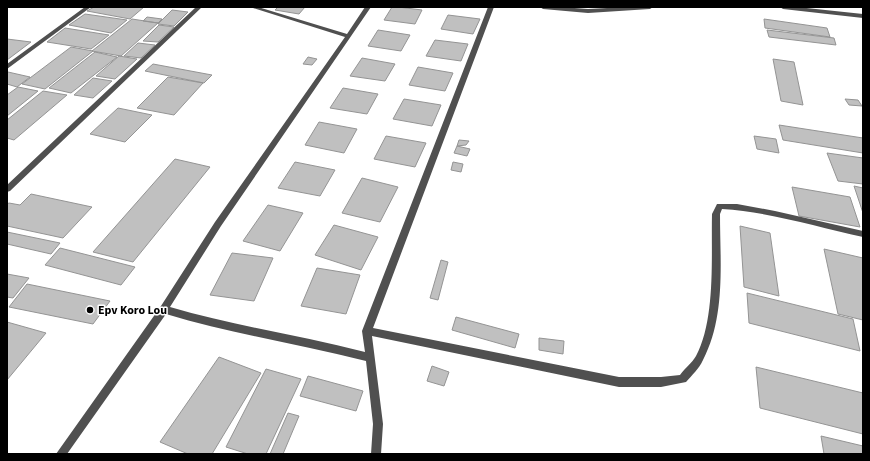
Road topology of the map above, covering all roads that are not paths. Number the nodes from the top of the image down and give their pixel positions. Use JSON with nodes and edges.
{"nodes":[{"id":1,"x":88,"y":7,"type":"edge"},
{"id":2,"x":199,"y":7,"type":"edge"},
{"id":3,"x":253,"y":7,"type":"edge"},
{"id":4,"x":368,"y":7,"type":"edge"},
{"id":5,"x":491,"y":7,"type":"edge"},
{"id":6,"x":543,"y":7,"type":"edge"},
{"id":7,"x":650,"y":7,"type":"edge"},
{"id":8,"x":783,"y":7,"type":"edge"},
{"id":9,"x":863,"y":16,"type":"edge"},
{"id":10,"x":348,"y":36,"type":"junction"},
{"id":11,"x":7,"y":67,"type":"edge"},
{"id":12,"x":7,"y":189,"type":"edge"},
{"id":13,"x":863,"y":234,"type":"edge"},
{"id":14,"x":164,"y":309,"type":"junction"},
{"id":15,"x":367,"y":331,"type":"junction"},
{"id":16,"x":370,"y":358,"type":"junction"},
{"id":17,"x":61,"y":454,"type":"edge"},
{"id":18,"x":376,"y":454,"type":"edge"}],
"edges":[{"from":1,"to":11,"type":"street"},
{"from":2,"to":12,"type":"street"},
{"from":3,"to":10,"type":"street"},
{"from":4,"to":10,"type":"street"},
{"from":5,"to":15,"type":"street"},
{"from":6,"to":7,"type":"street"},
{"from":8,"to":9,"type":"street"},
{"from":10,"to":14,"type":"street"},
{"from":13,"to":15,"type":"street"},
{"from":14,"to":16,"type":"street"},
{"from":14,"to":17,"type":"street"},
{"from":15,"to":16,"type":"street"},
{"from":16,"to":18,"type":"street"}]}
